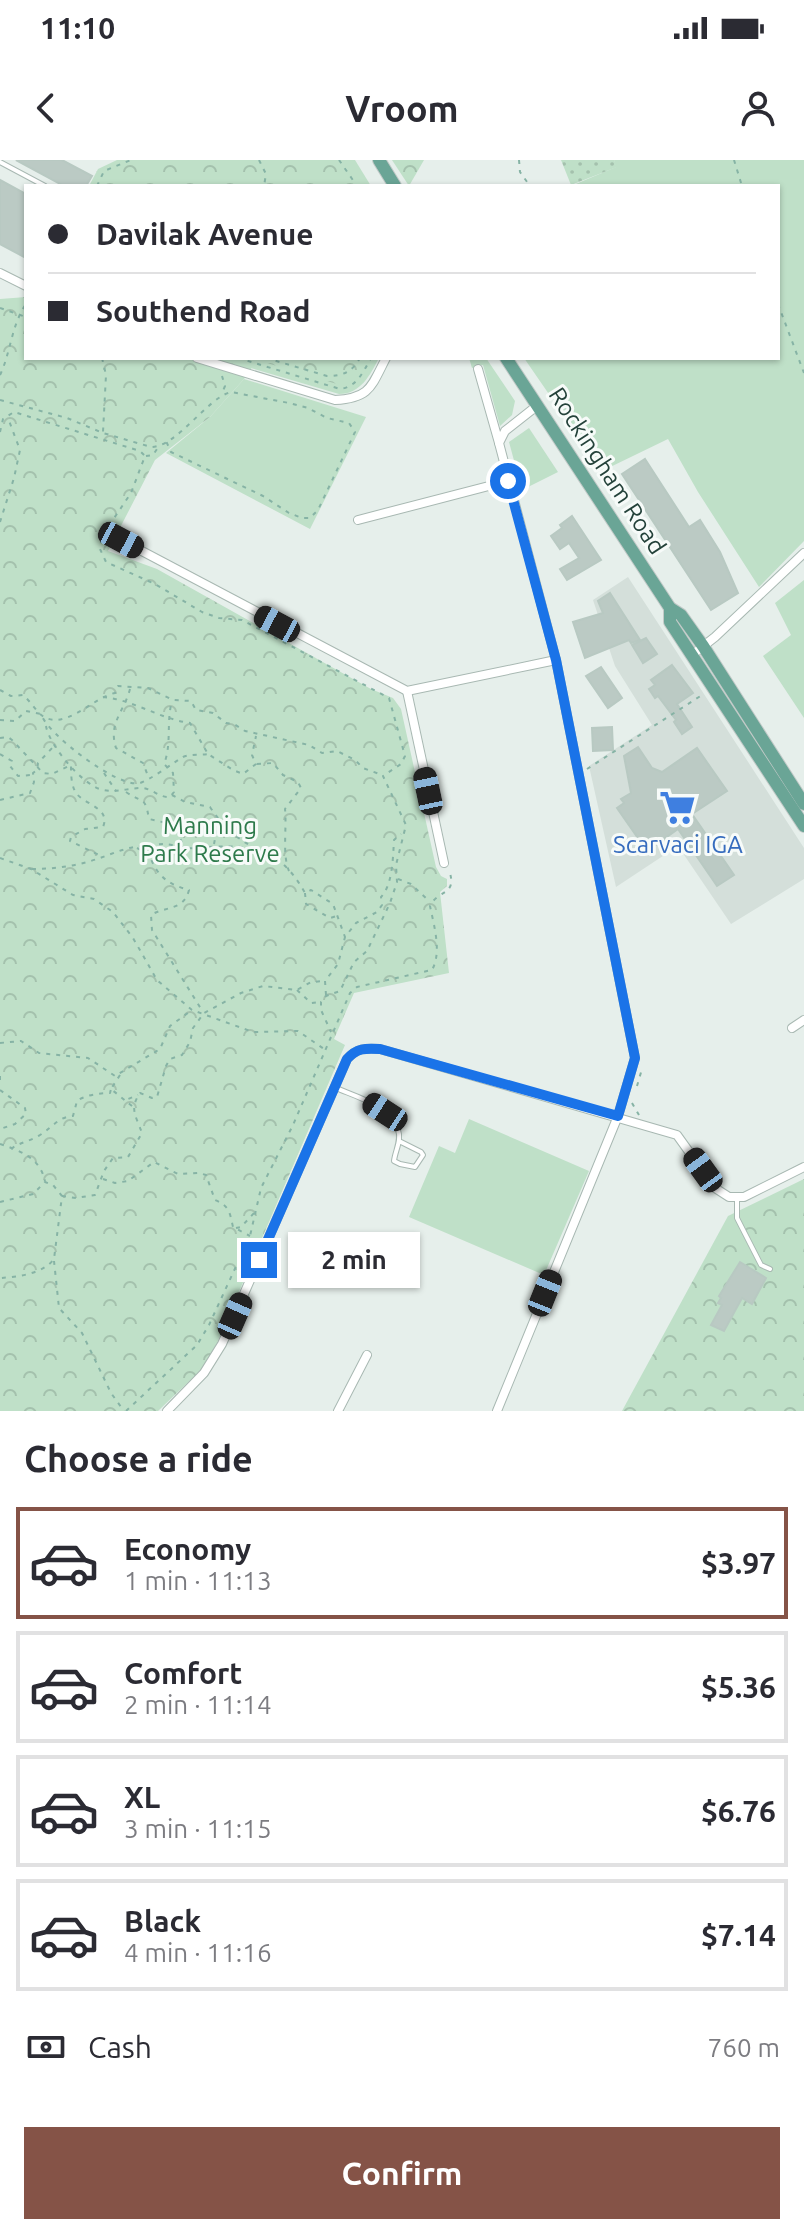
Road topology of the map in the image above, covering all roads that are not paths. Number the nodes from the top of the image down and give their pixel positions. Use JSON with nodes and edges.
{"nodes":[{"id":1,"x":379,"y":160,"type":"edge"},
{"id":2,"x":0,"y":162,"type":"edge"},
{"id":3,"x":41,"y":184,"type":"edge"},
{"id":4,"x":394,"y":184,"type":"edge"},
{"id":5,"x":0,"y":273,"type":"edge"},
{"id":6,"x":24,"y":285,"type":"edge"},
{"id":7,"x":204,"y":360,"type":"edge"},
{"id":8,"x":385,"y":360,"type":"edge"},
{"id":9,"x":507,"y":360,"type":"edge"},
{"id":10,"x":478,"y":369,"type":"dead end"},
{"id":11,"x":538,"y":405,"type":"junction"},
{"id":12,"x":499,"y":443,"type":"junction"},
{"id":13,"x":508,"y":481,"type":"junction"},
{"id":14,"x":358,"y":520,"type":"dead end"},
{"id":15,"x":121,"y":540,"type":"dead end"},
{"id":16,"x":804,"y":553,"type":"edge"},
{"id":17,"x":670,"y":608,"type":"junction"},
{"id":18,"x":703,"y":646,"type":"junction"},
{"id":19,"x":692,"y":655,"type":"junction"},
{"id":20,"x":556,"y":660,"type":"junction"},
{"id":21,"x":407,"y":691,"type":"junction"},
{"id":22,"x":804,"y":804,"type":"edge"},
{"id":23,"x":804,"y":826,"type":"edge"},
{"id":24,"x":444,"y":863,"type":"road end"},
{"id":25,"x":804,"y":1020,"type":"edge"},
{"id":26,"x":792,"y":1028,"type":"dead end"},
{"id":27,"x":334,"y":1087,"type":"junction"},
{"id":28,"x":618,"y":1116,"type":"junction"},
{"id":29,"x":399,"y":1141,"type":"junction"},
{"id":30,"x":804,"y":1167,"type":"edge"},
{"id":31,"x":737,"y":1198,"type":"junction"},
{"id":32,"x":770,"y":1269,"type":"dead end"},
{"id":33,"x":367,"y":1355,"type":"dead end"},
{"id":34,"x":167,"y":1411,"type":"edge"},
{"id":35,"x":338,"y":1411,"type":"edge"},
{"id":36,"x":497,"y":1411,"type":"edge"}],
"edges":[{"from":1,"to":4,"type":"main road"},
{"from":2,"to":3,"type":"lane"},
{"from":5,"to":6,"type":"street"},
{"from":7,"to":8,"type":"street"},
{"from":9,"to":11,"type":"main road","name":"Rockingham Road"},
{"from":10,"to":12,"type":"street"},
{"from":11,"to":12,"type":"street"},
{"from":11,"to":17,"type":"main road","name":"Rockingham Road"},
{"from":12,"to":13,"type":"street"},
{"from":13,"to":14,"type":"street"},
{"from":13,"to":20,"type":"street"},
{"from":15,"to":21,"type":"street"},
{"from":16,"to":18,"type":"street"},
{"from":17,"to":18,"type":"main road","name":"Rockingham Road"},
{"from":17,"to":19,"type":"main road","name":"Rockingham Road"},
{"from":18,"to":19,"type":"street"},
{"from":18,"to":22,"type":"main road","name":"Rockingham Road"},
{"from":19,"to":23,"type":"main road","name":"Rockingham Road"},
{"from":20,"to":21,"type":"street"},
{"from":20,"to":28,"type":"street"},
{"from":21,"to":24,"type":"street"},
{"from":25,"to":26,"type":"street"},
{"from":27,"to":28,"type":"street"},
{"from":27,"to":29,"type":"lane"},
{"from":27,"to":34,"type":"street"},
{"from":28,"to":31,"type":"street"},
{"from":28,"to":36,"type":"street"},
{"from":29,"to":29,"type":"lane"},
{"from":30,"to":31,"type":"street"},
{"from":31,"to":32,"type":"lane"},
{"from":33,"to":35,"type":"street"}]}
